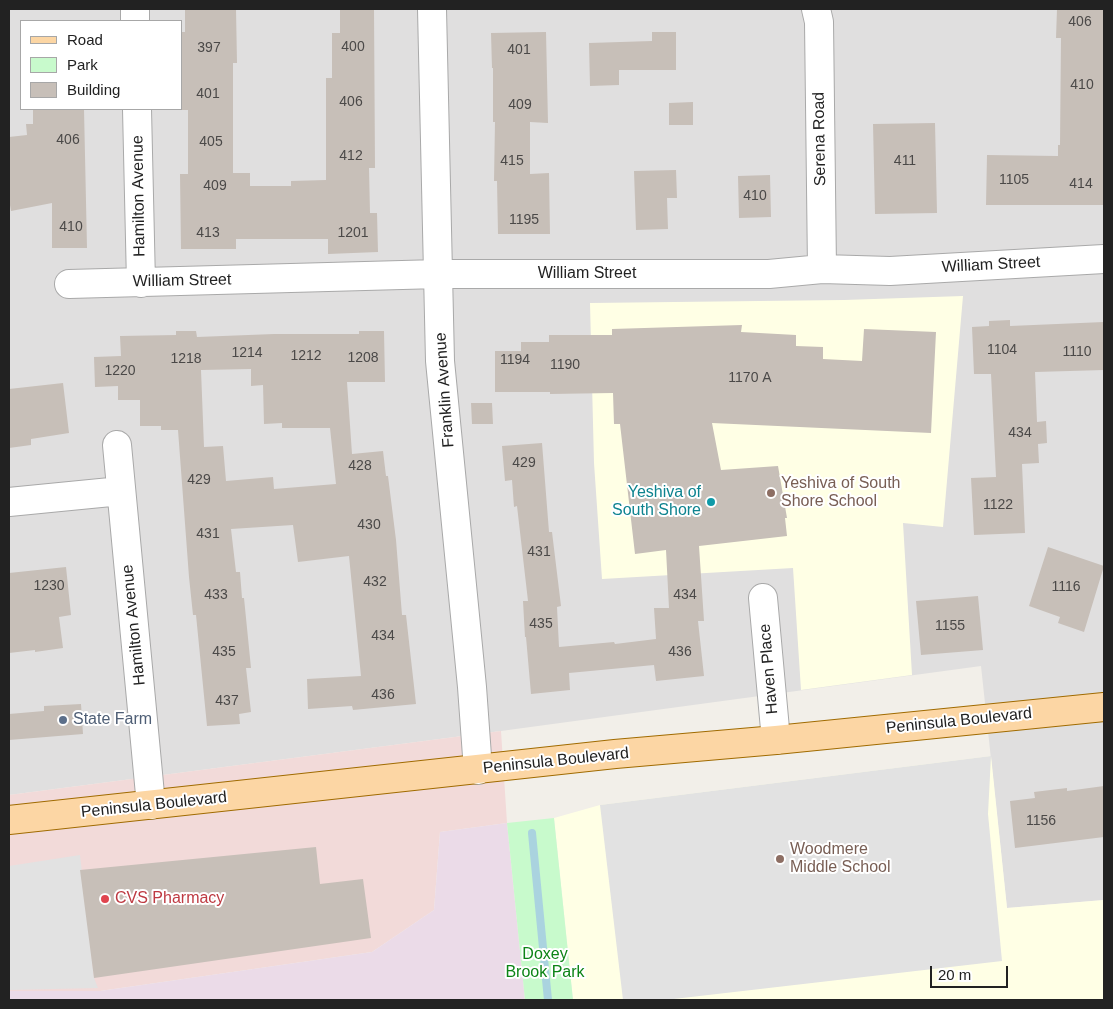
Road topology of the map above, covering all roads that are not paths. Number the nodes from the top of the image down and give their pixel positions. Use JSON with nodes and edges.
{"nodes":[{"id":1,"x":432,"y":9,"type":"edge"},
{"id":2,"x":816,"y":9,"type":"edge"},
{"id":3,"x":137,"y":110,"type":"edge"},
{"id":4,"x":1104,"y":259,"type":"edge"},
{"id":5,"x":822,"y":269,"type":"junction"},
{"id":6,"x":439,"y":274,"type":"junction"},
{"id":7,"x":141,"y":283,"type":"junction"},
{"id":8,"x":69,"y":284,"type":"dead end"},
{"id":9,"x":117,"y":445,"type":"dead end"},
{"id":10,"x":121,"y":491,"type":"junction"},
{"id":11,"x":9,"y":502,"type":"edge"},
{"id":12,"x":763,"y":598,"type":"dead end"},
{"id":13,"x":1104,"y":707,"type":"edge"},
{"id":14,"x":776,"y":740,"type":"junction"},
{"id":15,"x":478,"y":770,"type":"junction"},
{"id":16,"x":151,"y":805,"type":"junction"},
{"id":17,"x":9,"y":820,"type":"edge"}],
"edges":[{"from":1,"to":6,"type":"street","name":"Franklin Avenue"},
{"from":2,"to":5,"type":"street","name":"Serena Road"},
{"from":3,"to":7,"type":"street","name":"Hamilton Avenue"},
{"from":4,"to":5,"type":"street","name":"William Street"},
{"from":5,"to":6,"type":"street","name":"William Street"},
{"from":6,"to":7,"type":"street","name":"William Street"},
{"from":6,"to":15,"type":"street","name":"Franklin Avenue"},
{"from":7,"to":8,"type":"street","name":"William Street"},
{"from":9,"to":10,"type":"street","name":"Hamilton Avenue"},
{"from":10,"to":11,"type":"street"},
{"from":10,"to":16,"type":"street","name":"Hamilton Avenue"},
{"from":12,"to":14,"type":"street","name":"Haven Place"},
{"from":13,"to":14,"type":"main road","name":"Peninsula Boulevard"},
{"from":14,"to":15,"type":"main road","name":"Peninsula Boulevard"},
{"from":15,"to":16,"type":"main road","name":"Peninsula Boulevard"},
{"from":16,"to":17,"type":"main road","name":"Peninsula Boulevard"}]}
